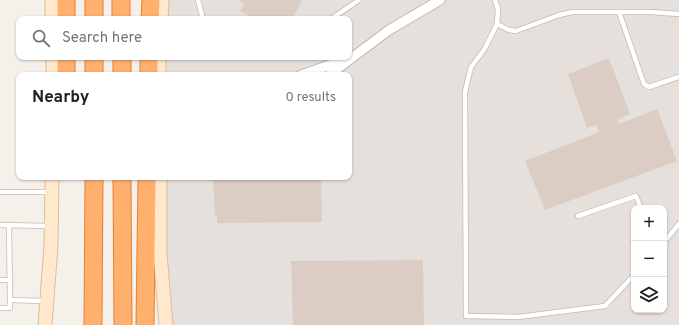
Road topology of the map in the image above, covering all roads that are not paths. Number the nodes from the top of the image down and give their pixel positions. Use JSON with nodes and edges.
{"nodes":[{"id":1,"x":52,"y":0,"type":"edge"},
{"id":2,"x":66,"y":0,"type":"edge"},
{"id":3,"x":94,"y":0,"type":"edge"},
{"id":4,"x":121,"y":0,"type":"edge"},
{"id":5,"x":151,"y":0,"type":"edge"},
{"id":6,"x":162,"y":0,"type":"edge"},
{"id":7,"x":198,"y":0,"type":"edge"},
{"id":8,"x":358,"y":0,"type":"edge"},
{"id":9,"x":440,"y":0,"type":"edge"},
{"id":10,"x":495,"y":0,"type":"edge"},
{"id":11,"x":619,"y":12,"type":"junction"},
{"id":12,"x":679,"y":14,"type":"edge"},
{"id":13,"x":52,"y":16,"type":"edge"},
{"id":14,"x":66,"y":16,"type":"edge"},
{"id":15,"x":94,"y":16,"type":"edge"},
{"id":16,"x":121,"y":16,"type":"edge"},
{"id":17,"x":150,"y":16,"type":"edge"},
{"id":18,"x":161,"y":16,"type":"edge"},
{"id":19,"x":202,"y":16,"type":"edge"},
{"id":20,"x":335,"y":16,"type":"edge"},
{"id":21,"x":497,"y":24,"type":"junction"},
{"id":22,"x":352,"y":56,"type":"edge"},
{"id":23,"x":53,"y":60,"type":"edge"},
{"id":24,"x":66,"y":60,"type":"edge"},
{"id":25,"x":94,"y":60,"type":"edge"},
{"id":26,"x":122,"y":60,"type":"edge"},
{"id":27,"x":149,"y":60,"type":"edge"},
{"id":28,"x":159,"y":60,"type":"edge"},
{"id":29,"x":343,"y":60,"type":"edge"},
{"id":30,"x":347,"y":60,"type":"edge"},
{"id":31,"x":53,"y":72,"type":"edge"},
{"id":32,"x":66,"y":72,"type":"edge"},
{"id":33,"x":94,"y":72,"type":"edge"},
{"id":34,"x":122,"y":72,"type":"edge"},
{"id":35,"x":149,"y":72,"type":"edge"},
{"id":36,"x":159,"y":72,"type":"edge"},
{"id":37,"x":309,"y":72,"type":"edge"},
{"id":38,"x":333,"y":72,"type":"edge"},
{"id":39,"x":679,"y":77,"type":"edge"},
{"id":40,"x":52,"y":180,"type":"edge"},
{"id":41,"x":94,"y":180,"type":"edge"},
{"id":42,"x":122,"y":180,"type":"edge"},
{"id":43,"x":147,"y":180,"type":"edge"},
{"id":44,"x":160,"y":180,"type":"edge"},
{"id":45,"x":0,"y":192,"type":"edge"},
{"id":46,"x":52,"y":192,"type":"junction"},
{"id":47,"x":640,"y":205,"type":"edge"},
{"id":48,"x":578,"y":216,"type":"dead end"},
{"id":49,"x":679,"y":224,"type":"edge"},
{"id":50,"x":0,"y":225,"type":"edge"},
{"id":51,"x":9,"y":225,"type":"junction"},
{"id":52,"x":52,"y":226,"type":"junction"},
{"id":53,"x":665,"y":241,"type":"edge"},
{"id":54,"x":632,"y":277,"type":"edge"},
{"id":55,"x":0,"y":280,"type":"edge"},
{"id":56,"x":9,"y":280,"type":"junction"},
{"id":57,"x":10,"y":300,"type":"junction"},
{"id":58,"x":47,"y":301,"type":"junction"},
{"id":59,"x":0,"y":308,"type":"edge"},
{"id":60,"x":45,"y":325,"type":"edge"},
{"id":61,"x":93,"y":325,"type":"edge"},
{"id":62,"x":123,"y":325,"type":"edge"},
{"id":63,"x":145,"y":325,"type":"edge"},
{"id":64,"x":166,"y":325,"type":"edge"}],
"edges":[{"from":1,"to":13,"type":"main road"},
{"from":2,"to":14,"type":"highway"},
{"from":3,"to":15,"type":"highway"},
{"from":4,"to":16,"type":"highway"},
{"from":5,"to":17,"type":"highway"},
{"from":6,"to":18,"type":"main road"},
{"from":7,"to":19,"type":"lane"},
{"from":8,"to":20,"type":"lane"},
{"from":9,"to":22,"type":"street"},
{"from":10,"to":21,"type":"lane"},
{"from":11,"to":12,"type":"lane"},
{"from":11,"to":21,"type":"lane"},
{"from":11,"to":39,"type":"lane"},
{"from":21,"to":54,"type":"lane"},
{"from":23,"to":31,"type":"main road"},
{"from":24,"to":32,"type":"highway"},
{"from":25,"to":33,"type":"highway"},
{"from":26,"to":34,"type":"highway"},
{"from":27,"to":35,"type":"highway"},
{"from":28,"to":36,"type":"main road"},
{"from":29,"to":37,"type":"street"},
{"from":30,"to":38,"type":"street"},
{"from":40,"to":46,"type":"main road"},
{"from":41,"to":61,"type":"highway"},
{"from":42,"to":62,"type":"highway"},
{"from":43,"to":63,"type":"highway"},
{"from":44,"to":64,"type":"main road"},
{"from":45,"to":46,"type":"lane"},
{"from":46,"to":52,"type":"main road"},
{"from":47,"to":48,"type":"lane"},
{"from":49,"to":53,"type":"lane"},
{"from":50,"to":51,"type":"lane"},
{"from":51,"to":52,"type":"lane"},
{"from":51,"to":56,"type":"lane"},
{"from":52,"to":58,"type":"main road"},
{"from":55,"to":56,"type":"lane"},
{"from":56,"to":57,"type":"lane"},
{"from":57,"to":58,"type":"lane"},
{"from":57,"to":59,"type":"lane"},
{"from":58,"to":60,"type":"main road"}]}
